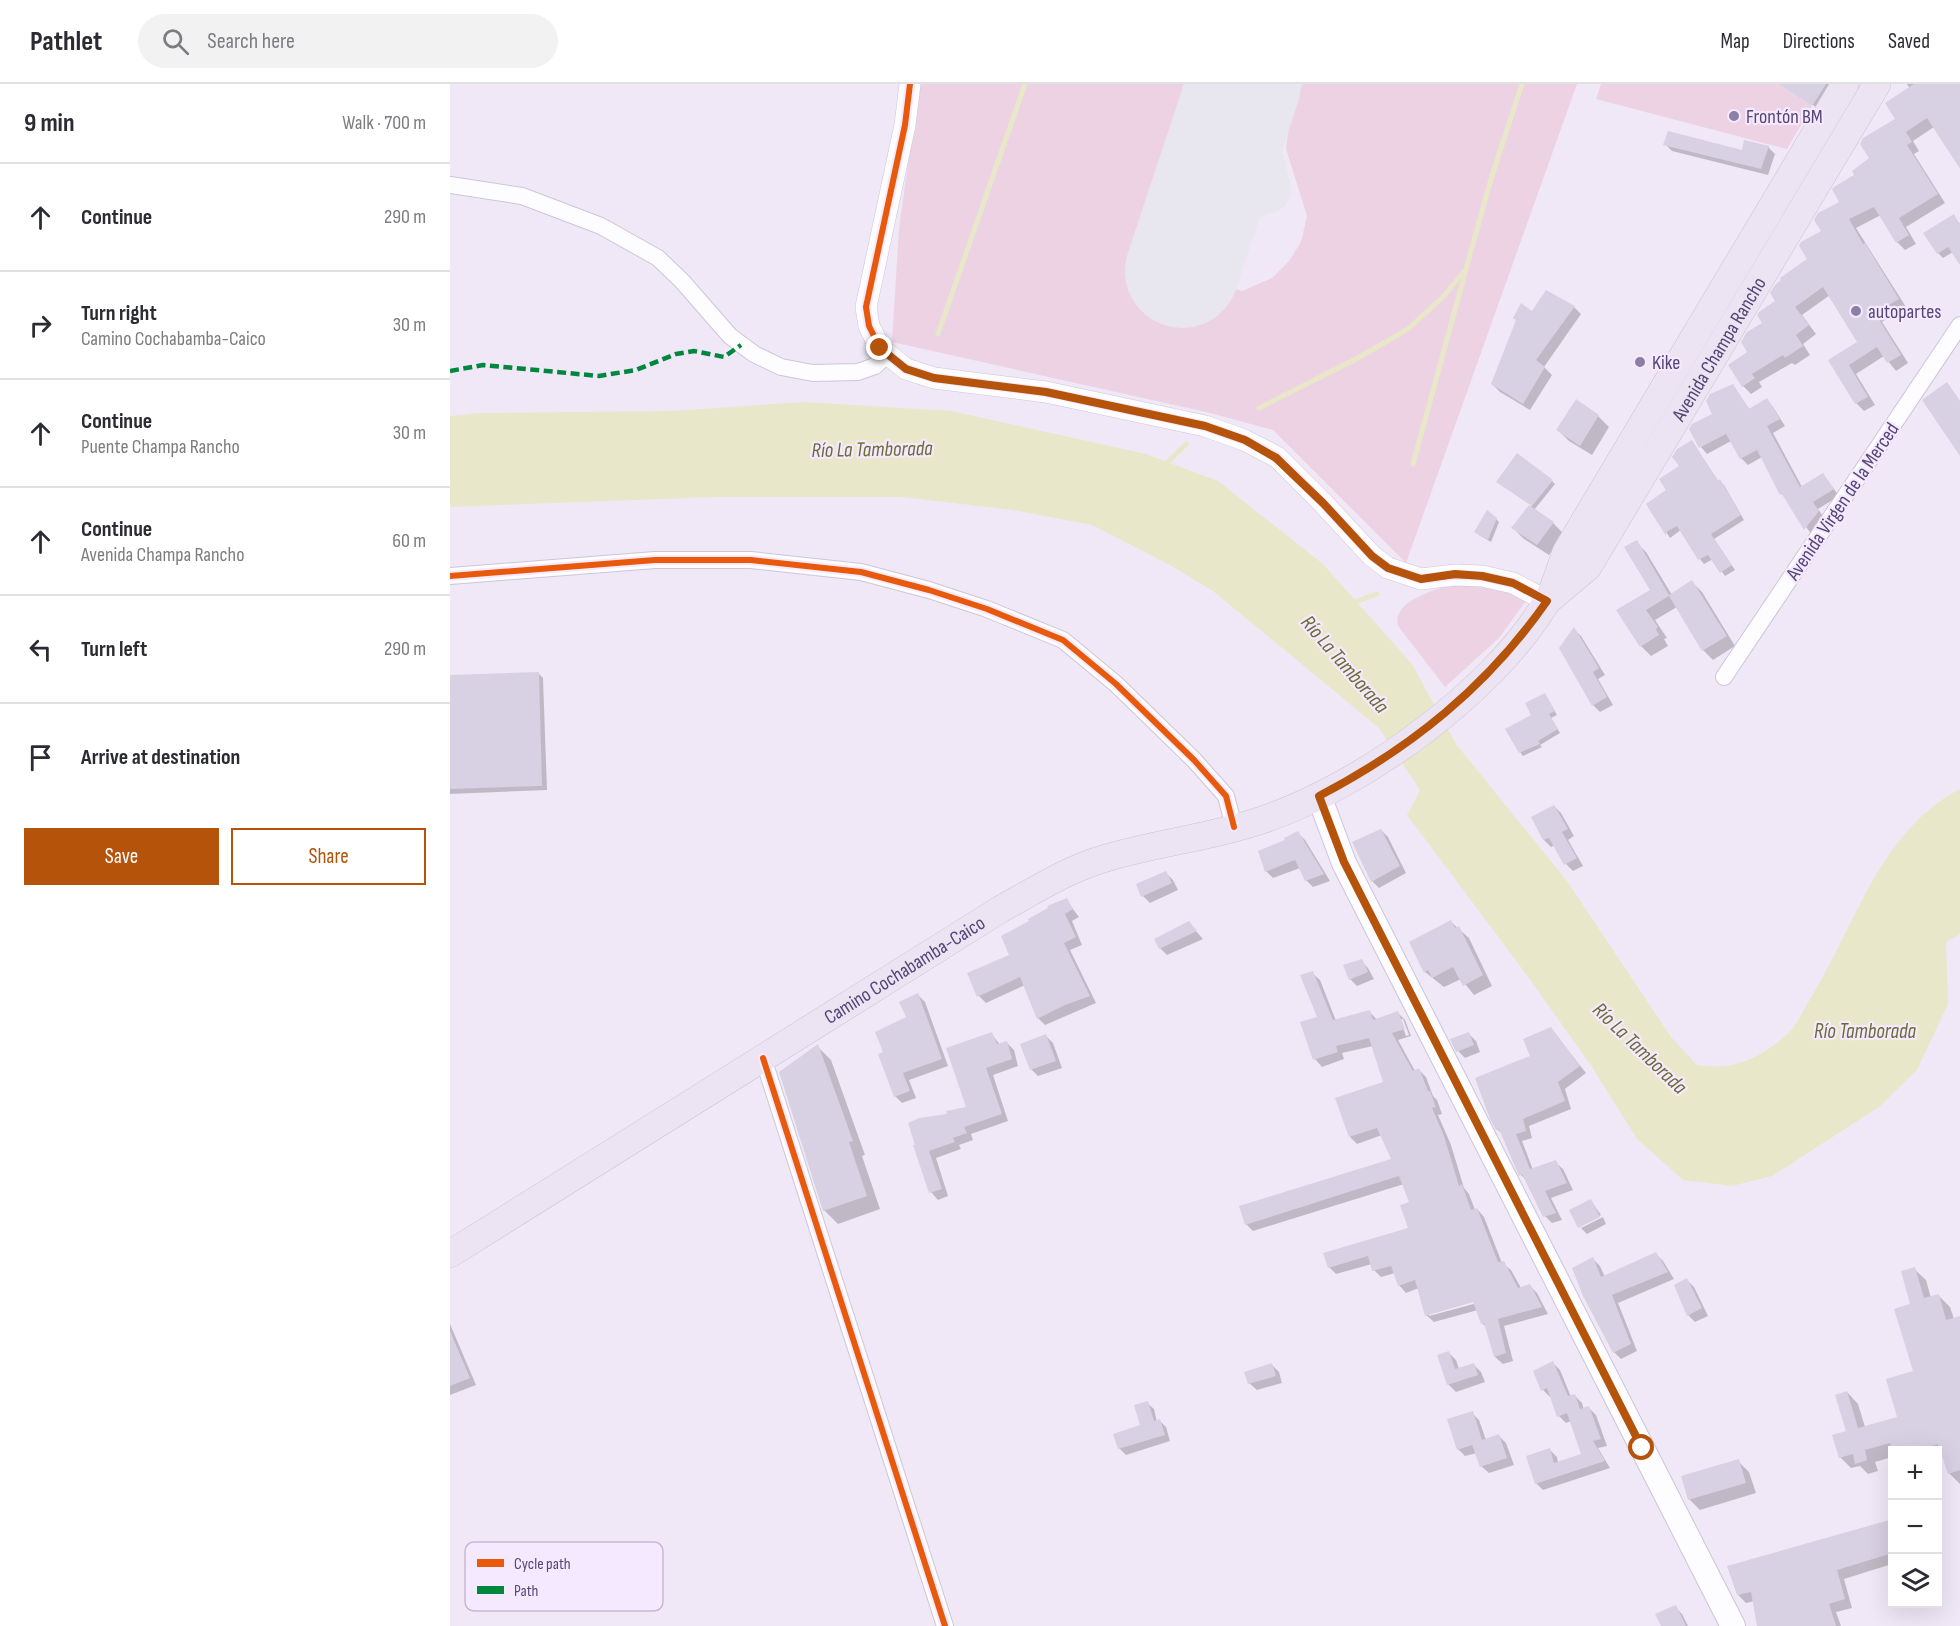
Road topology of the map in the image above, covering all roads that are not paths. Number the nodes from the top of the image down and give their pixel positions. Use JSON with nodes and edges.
{"nodes":[{"id":1,"x":910,"y":84,"type":"edge"},
{"id":2,"x":1845,"y":84,"type":"edge"},
{"id":3,"x":1877,"y":84,"type":"edge"},
{"id":4,"x":1819,"y":128,"type":"junction"},
{"id":5,"x":1843,"y":142,"type":"junction"},
{"id":6,"x":450,"y":185,"type":"edge"},
{"id":7,"x":1960,"y":325,"type":"edge"},
{"id":8,"x":1688,"y":349,"type":"junction"},
{"id":9,"x":888,"y":354,"type":"junction"},
{"id":10,"x":1712,"y":361,"type":"junction"},
{"id":11,"x":450,"y":576,"type":"edge"},
{"id":12,"x":1547,"y":601,"type":"junction"},
{"id":13,"x":1724,"y":677,"type":"dead end"},
{"id":14,"x":1389,"y":755,"type":"joint"},
{"id":15,"x":1319,"y":796,"type":"junction"},
{"id":16,"x":1234,"y":827,"type":"junction"},
{"id":17,"x":763,"y":1059,"type":"junction"},
{"id":18,"x":450,"y":1254,"type":"edge"},
{"id":19,"x":945,"y":1626,"type":"edge"},
{"id":20,"x":1733,"y":1626,"type":"edge"}],
"edges":[{"from":1,"to":9,"type":"street"},
{"from":2,"to":4,"type":"main road","name":"Avenida Champa Rancho"},
{"from":3,"to":5,"type":"main road","name":"Avenida Champa Rancho"},
{"from":4,"to":5,"type":"main road"},
{"from":4,"to":8,"type":"main road","name":"Avenida Champa Rancho"},
{"from":5,"to":10,"type":"main road","name":"Avenida Champa Rancho"},
{"from":6,"to":9,"type":"street"},
{"from":7,"to":13,"type":"street","name":"Avenida Virgen de la Merced"},
{"from":8,"to":10,"type":"main road"},
{"from":8,"to":12,"type":"main road","name":"Avenida Champa Rancho"},
{"from":9,"to":12,"type":"street"},
{"from":10,"to":12,"type":"main road","name":"Avenida Champa Rancho"},
{"from":11,"to":16,"type":"street"},
{"from":12,"to":14,"type":"main road","name":"Avenida Champa Rancho"},
{"from":14,"to":15,"type":"main road","name":"Camino Cochabamba-Caico"},
{"from":15,"to":16,"type":"main road","name":"Camino Cochabamba-Caico"},
{"from":15,"to":20,"type":"main road"},
{"from":16,"to":17,"type":"main road","name":"Camino Cochabamba-Caico"},
{"from":17,"to":18,"type":"main road","name":"Camino Cochabamba-Caico"},
{"from":17,"to":19,"type":"street"}]}
